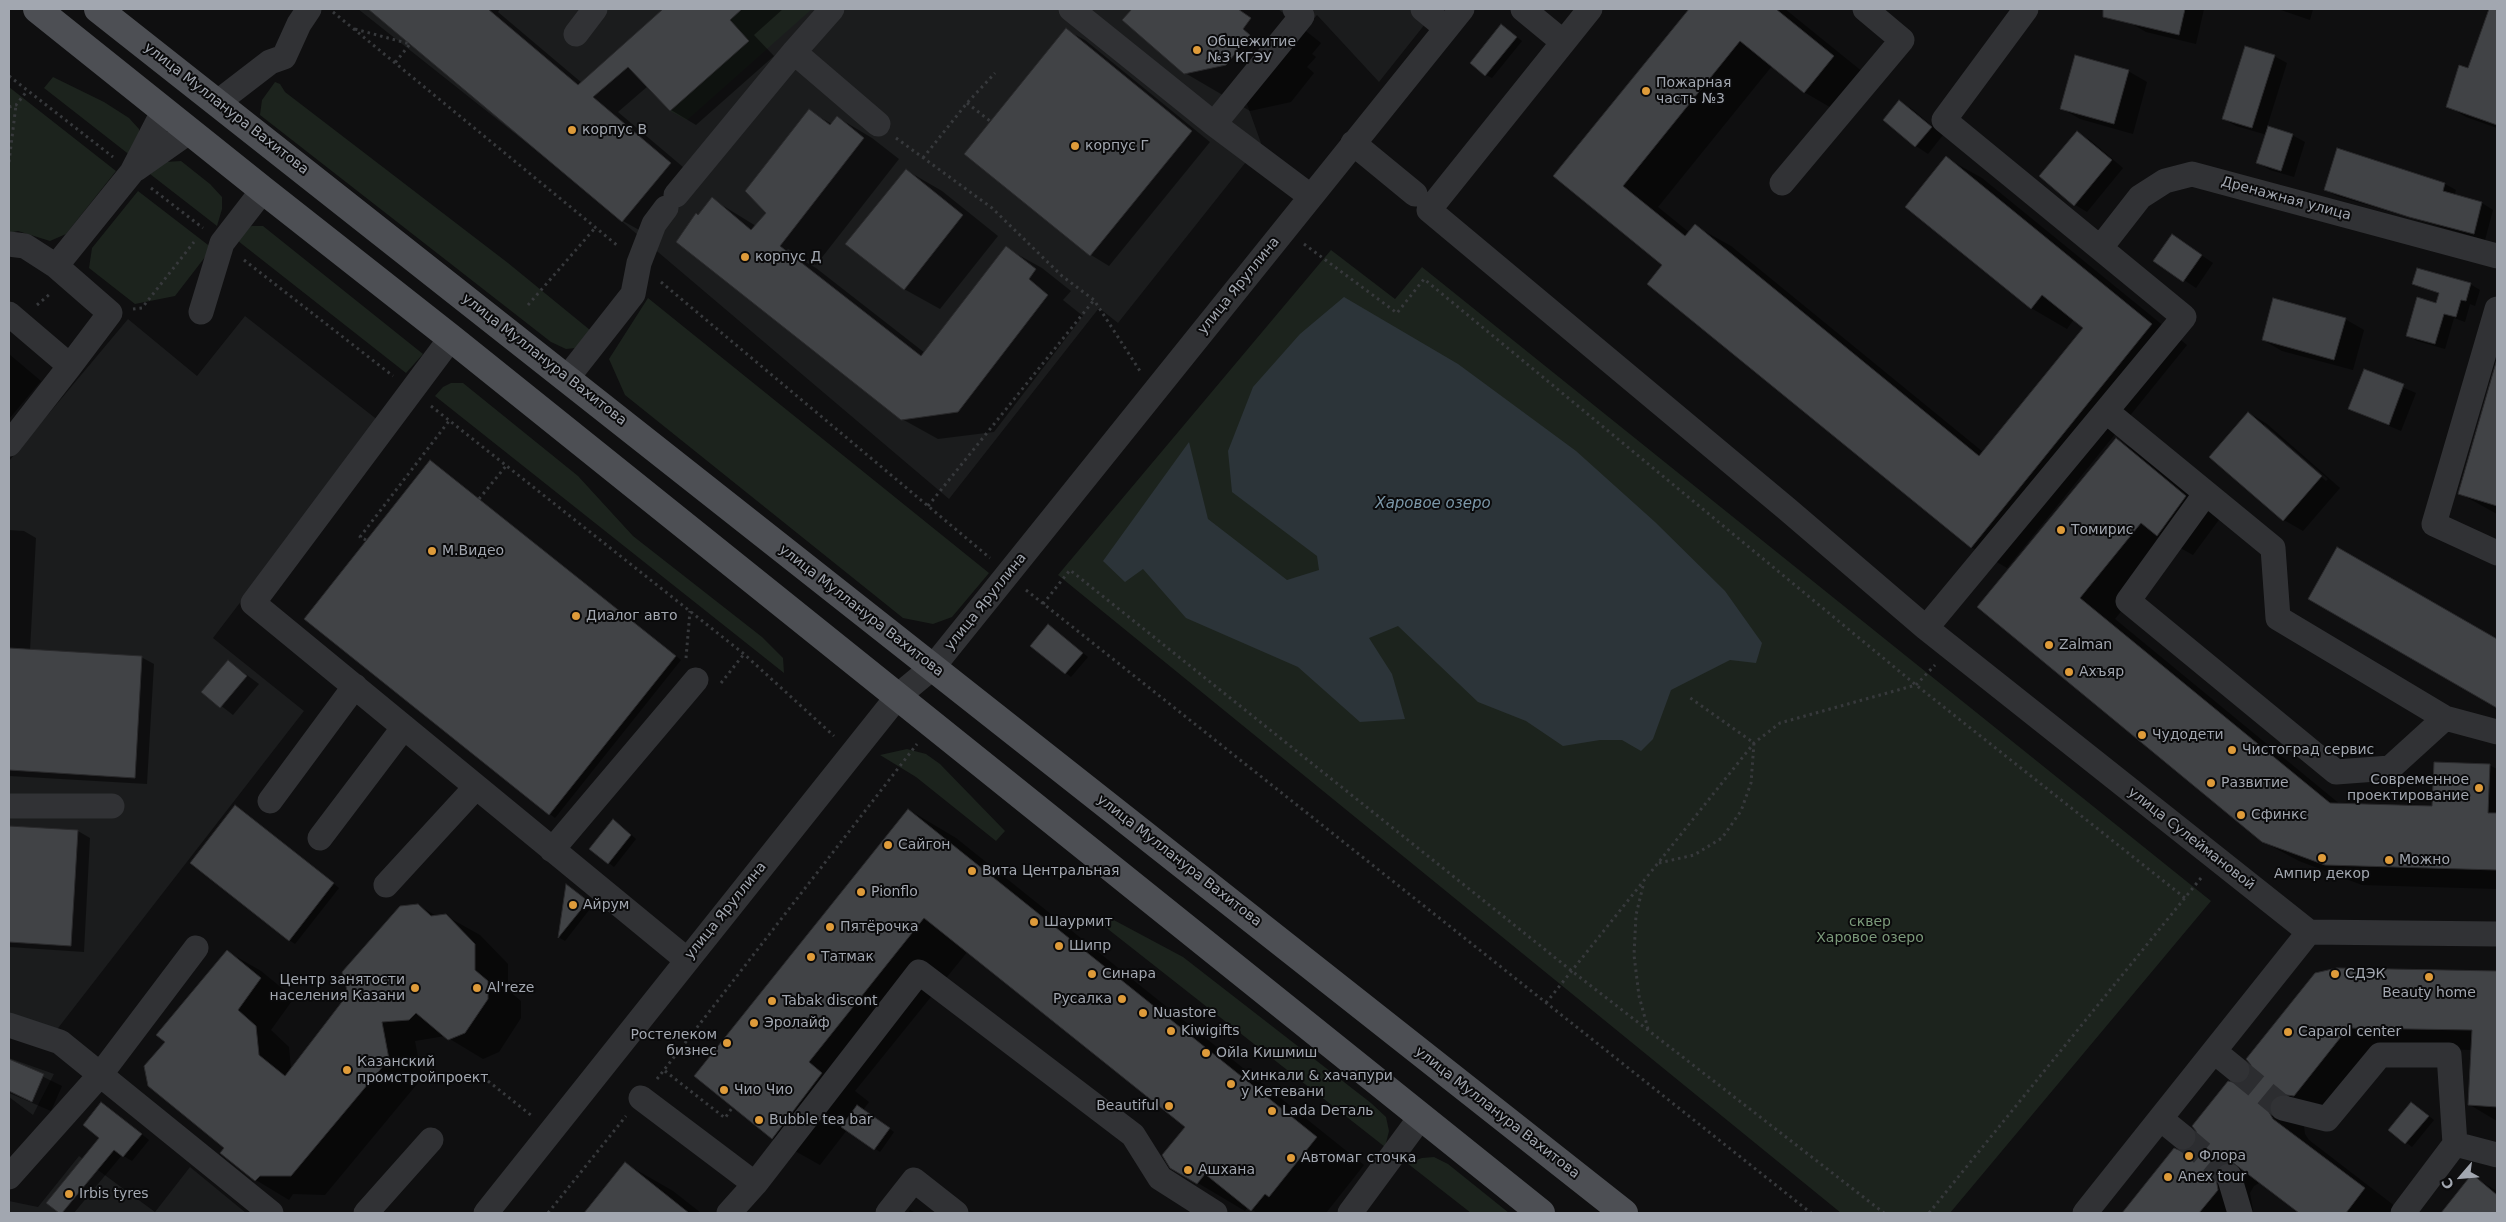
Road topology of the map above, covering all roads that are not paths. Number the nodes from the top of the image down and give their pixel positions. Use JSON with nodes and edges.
{"nodes":[{"id":1,"x":36,"y":9,"type":"edge"},
{"id":2,"x":98,"y":9,"type":"edge"},
{"id":3,"x":309,"y":9,"type":"edge"},
{"id":4,"x":595,"y":9,"type":"edge"},
{"id":5,"x":832,"y":9,"type":"edge"},
{"id":6,"x":1071,"y":9,"type":"edge"},
{"id":7,"x":1295,"y":9,"type":"edge"},
{"id":8,"x":1423,"y":9,"type":"edge"},
{"id":9,"x":1462,"y":9,"type":"edge"},
{"id":10,"x":1523,"y":9,"type":"edge"},
{"id":11,"x":1590,"y":9,"type":"edge"},
{"id":12,"x":1865,"y":9,"type":"edge"},
{"id":13,"x":2026,"y":9,"type":"edge"},
{"id":14,"x":1445,"y":27,"type":"junction"},
{"id":15,"x":576,"y":34,"type":"dead end"},
{"id":16,"x":1564,"y":42,"type":"junction"},
{"id":17,"x":794,"y":52,"type":"junction"},
{"id":18,"x":164,"y":110,"type":"junction"},
{"id":19,"x":228,"y":110,"type":"junction"},
{"id":20,"x":878,"y":124,"type":"road end"},
{"id":21,"x":1214,"y":124,"type":"junction"},
{"id":22,"x":190,"y":131,"type":"junction"},
{"id":23,"x":1352,"y":143,"type":"junction"},
{"id":24,"x":132,"y":172,"type":"junction"},
{"id":25,"x":1782,"y":183,"type":"dead end"},
{"id":26,"x":263,"y":190,"type":"junction"},
{"id":27,"x":1415,"y":194,"type":"dead end"},
{"id":28,"x":1310,"y":196,"type":"junction"},
{"id":29,"x":9,"y":244,"type":"edge"},
{"id":30,"x":2102,"y":247,"type":"junction"},
{"id":31,"x":2497,"y":256,"type":"edge"},
{"id":32,"x":56,"y":266,"type":"junction"},
{"id":33,"x":2497,"y":309,"type":"edge"},
{"id":34,"x":201,"y":312,"type":"dead end"},
{"id":35,"x":9,"y":314,"type":"edge"},
{"id":36,"x":451,"y":338,"type":"junction"},
{"id":37,"x":64,"y":362,"type":"junction"},
{"id":38,"x":567,"y":378,"type":"junction"},
{"id":39,"x":2106,"y":411,"type":"junction"},
{"id":40,"x":9,"y":416,"type":"edge"},
{"id":41,"x":9,"y":444,"type":"edge"},
{"id":42,"x":2206,"y":493,"type":"junction"},
{"id":43,"x":2497,"y":553,"type":"edge"},
{"id":44,"x":1926,"y":628,"type":"junction"},
{"id":45,"x":933,"y":667,"type":"junction"},
{"id":46,"x":696,"y":680,"type":"dead end"},
{"id":47,"x":355,"y":686,"type":"junction"},
{"id":48,"x":898,"y":696,"type":"junction"},
{"id":49,"x":2445,"y":718,"type":"junction"},
{"id":50,"x":404,"y":727,"type":"junction"},
{"id":51,"x":2497,"y":732,"type":"edge"},
{"id":52,"x":476,"y":787,"type":"junction"},
{"id":53,"x":270,"y":801,"type":"dead end"},
{"id":54,"x":9,"y":806,"type":"edge"},
{"id":55,"x":112,"y":806,"type":"dead end"},
{"id":56,"x":320,"y":838,"type":"dead end"},
{"id":57,"x":552,"y":850,"type":"junction"},
{"id":58,"x":386,"y":886,"type":"dead end"},
{"id":59,"x":2309,"y":932,"type":"junction"},
{"id":60,"x":2497,"y":934,"type":"edge"},
{"id":61,"x":196,"y":948,"type":"dead end"},
{"id":62,"x":687,"y":960,"type":"junction"},
{"id":63,"x":9,"y":1025,"type":"edge"},
{"id":64,"x":2216,"y":1052,"type":"junction"},
{"id":65,"x":2237,"y":1070,"type":"tunnel mouth"},
{"id":66,"x":100,"y":1075,"type":"junction"},
{"id":67,"x":641,"y":1098,"type":"road end"},
{"id":68,"x":2283,"y":1108,"type":"tunnel mouth"},
{"id":69,"x":1420,"y":1118,"type":"junction"},
{"id":70,"x":2162,"y":1120,"type":"junction"},
{"id":71,"x":2183,"y":1137,"type":"tunnel mouth"},
{"id":72,"x":431,"y":1140,"type":"dead end"},
{"id":73,"x":2455,"y":1144,"type":"junction"},
{"id":74,"x":2497,"y":1155,"type":"edge"},
{"id":75,"x":2229,"y":1176,"type":"tunnel mouth"},
{"id":76,"x":9,"y":1177,"type":"edge"},
{"id":77,"x":755,"y":1184,"type":"junction"},
{"id":78,"x":271,"y":1213,"type":"edge"},
{"id":79,"x":366,"y":1213,"type":"edge"},
{"id":80,"x":486,"y":1213,"type":"edge"},
{"id":81,"x":729,"y":1213,"type":"edge"},
{"id":82,"x":888,"y":1213,"type":"edge"},
{"id":83,"x":956,"y":1213,"type":"edge"},
{"id":84,"x":1215,"y":1213,"type":"edge"},
{"id":85,"x":1350,"y":1213,"type":"edge"},
{"id":86,"x":1541,"y":1213,"type":"edge"},
{"id":87,"x":1624,"y":1213,"type":"edge"},
{"id":88,"x":2086,"y":1213,"type":"edge"},
{"id":89,"x":2240,"y":1213,"type":"edge"},
{"id":90,"x":2402,"y":1213,"type":"edge"}],
"edges":[{"from":1,"to":18,"type":"main road"},
{"from":2,"to":19,"type":"main road","name":"улица Мулланура Вахитова"},
{"from":3,"to":19,"type":"street"},
{"from":4,"to":15,"type":"street"},
{"from":5,"to":17,"type":"street"},
{"from":6,"to":21,"type":"street"},
{"from":7,"to":21,"type":"street"},
{"from":8,"to":14,"type":"street"},
{"from":9,"to":14,"type":"street","name":"улица Яруллина"},
{"from":10,"to":16,"type":"street"},
{"from":11,"to":16,"type":"street"},
{"from":12,"to":25,"type":"street"},
{"from":13,"to":30,"type":"street"},
{"from":14,"to":23,"type":"street","name":"улица Яруллина"},
{"from":16,"to":44,"type":"street","name":"улица Сулеймановой"},
{"from":17,"to":20,"type":"street"},
{"from":17,"to":38,"type":"street"},
{"from":18,"to":22,"type":"main road"},
{"from":18,"to":24,"type":"street"},
{"from":19,"to":38,"type":"main road","name":"улица Мулланура Вахитова"},
{"from":21,"to":28,"type":"street"},
{"from":22,"to":24,"type":"street"},
{"from":22,"to":26,"type":"main road"},
{"from":23,"to":27,"type":"street"},
{"from":23,"to":28,"type":"street","name":"улица Яруллина"},
{"from":24,"to":32,"type":"street"},
{"from":26,"to":34,"type":"street"},
{"from":26,"to":36,"type":"main road"},
{"from":28,"to":45,"type":"street","name":"улица Яруллина"},
{"from":29,"to":32,"type":"street"},
{"from":30,"to":31,"type":"street","name":"Дренажная улица"},
{"from":30,"to":39,"type":"street"},
{"from":32,"to":37,"type":"street"},
{"from":33,"to":43,"type":"street"},
{"from":35,"to":37,"type":"street"},
{"from":36,"to":47,"type":"street"},
{"from":36,"to":48,"type":"main road"},
{"from":37,"to":40,"type":"street"},
{"from":37,"to":41,"type":"street"},
{"from":38,"to":45,"type":"main road","name":"улица Мулланура Вахитова"},
{"from":39,"to":42,"type":"street"},
{"from":39,"to":44,"type":"street"},
{"from":42,"to":49,"type":"street"},
{"from":42,"to":49,"type":"street"},
{"from":44,"to":59,"type":"street","name":"улица Сулеймановой"},
{"from":45,"to":48,"type":"street","name":"улица Яруллина"},
{"from":45,"to":87,"type":"main road","name":"улица Мулланура Вахитова"},
{"from":46,"to":57,"type":"street"},
{"from":47,"to":50,"type":"street"},
{"from":47,"to":53,"type":"street"},
{"from":48,"to":62,"type":"street","name":"улица Яруллина"},
{"from":48,"to":69,"type":"main road"},
{"from":49,"to":51,"type":"street"},
{"from":50,"to":52,"type":"street"},
{"from":50,"to":56,"type":"street"},
{"from":52,"to":57,"type":"street"},
{"from":52,"to":58,"type":"street"},
{"from":54,"to":55,"type":"street"},
{"from":57,"to":62,"type":"street"},
{"from":59,"to":60,"type":"street"},
{"from":59,"to":64,"type":"street"},
{"from":61,"to":66,"type":"street"},
{"from":62,"to":80,"type":"street","name":"улица Яруллина"},
{"from":63,"to":66,"type":"street"},
{"from":64,"to":65,"type":"street"},
{"from":64,"to":70,"type":"street"},
{"from":66,"to":76,"type":"street"},
{"from":66,"to":78,"type":"street"},
{"from":67,"to":77,"type":"street"},
{"from":68,"to":73,"type":"street"},
{"from":69,"to":85,"type":"street"},
{"from":69,"to":86,"type":"main road"},
{"from":70,"to":71,"type":"street"},
{"from":70,"to":88,"type":"street"},
{"from":72,"to":79,"type":"street"},
{"from":73,"to":74,"type":"street"},
{"from":73,"to":90,"type":"street"},
{"from":75,"to":89,"type":"street"},
{"from":77,"to":81,"type":"street"},
{"from":77,"to":84,"type":"street"},
{"from":82,"to":83,"type":"street"}]}
